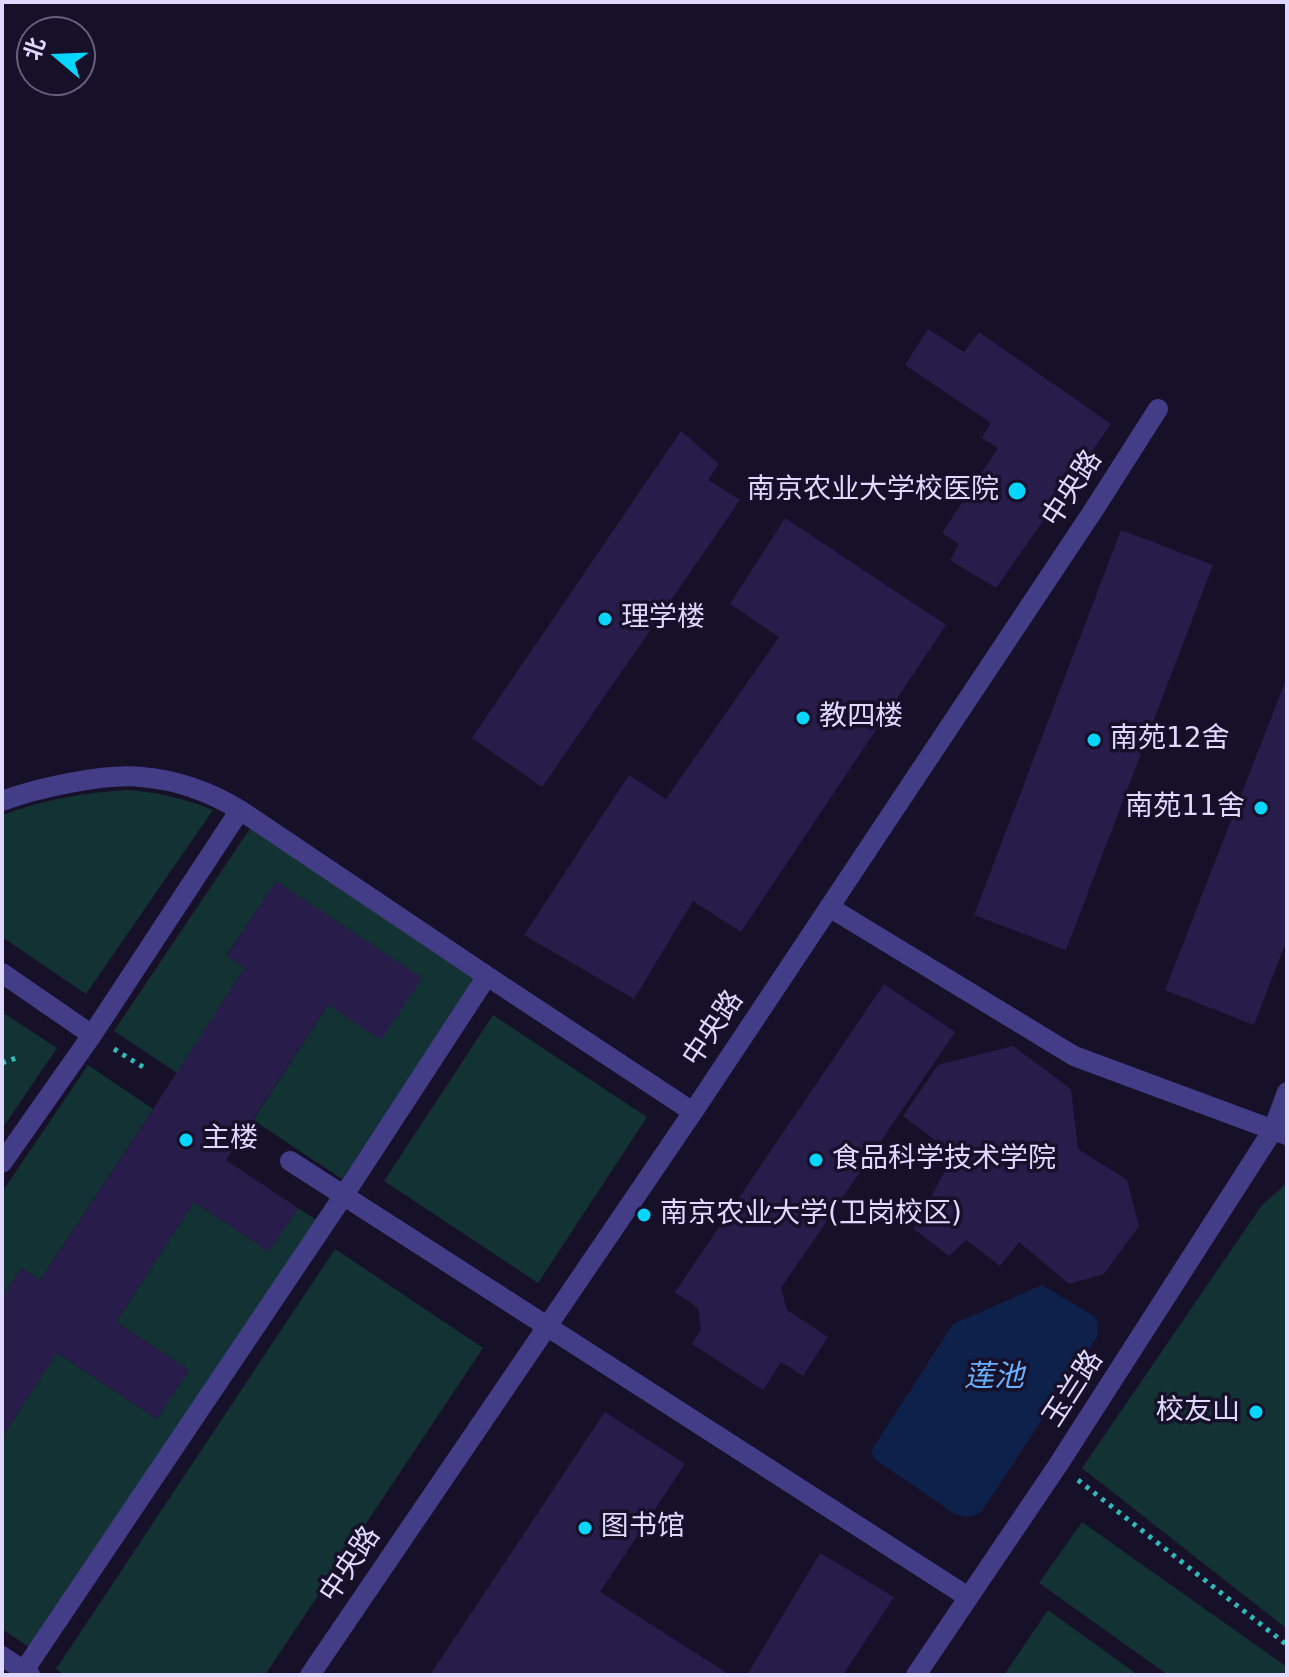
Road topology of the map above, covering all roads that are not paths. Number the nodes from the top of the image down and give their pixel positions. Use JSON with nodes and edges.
{"nodes":[{"id":1,"x":1158,"y":409,"type":"dead end"},
{"id":2,"x":2,"y":801,"type":"edge"},
{"id":3,"x":240,"y":810,"type":"junction"},
{"id":4,"x":829,"y":907,"type":"junction"},
{"id":5,"x":2,"y":973,"type":"edge"},
{"id":6,"x":487,"y":976,"type":"junction"},
{"id":7,"x":92,"y":1035,"type":"junction"},
{"id":8,"x":1287,"y":1092,"type":"edge"},
{"id":9,"x":693,"y":1112,"type":"junction"},
{"id":10,"x":1280,"y":1133,"type":"edge"},
{"id":11,"x":290,"y":1161,"type":"dead end"},
{"id":12,"x":2,"y":1163,"type":"edge"},
{"id":13,"x":344,"y":1195,"type":"junction"},
{"id":14,"x":547,"y":1327,"type":"junction"},
{"id":15,"x":968,"y":1597,"type":"junction"},
{"id":16,"x":2,"y":1656,"type":"edge"},
{"id":17,"x":25,"y":1674,"type":"edge"},
{"id":18,"x":310,"y":1675,"type":"edge"},
{"id":19,"x":916,"y":1675,"type":"edge"}],
"edges":[{"from":1,"to":4,"type":"lane","name":"中央路"},
{"from":2,"to":3,"type":"lane"},
{"from":3,"to":6,"type":"lane"},
{"from":3,"to":7,"type":"lane"},
{"from":4,"to":9,"type":"lane","name":"中央路"},
{"from":4,"to":10,"type":"lane"},
{"from":5,"to":7,"type":"lane"},
{"from":6,"to":9,"type":"lane"},
{"from":6,"to":13,"type":"lane"},
{"from":7,"to":12,"type":"lane"},
{"from":8,"to":10,"type":"lane","name":"玉兰路"},
{"from":9,"to":14,"type":"lane","name":"中央路"},
{"from":10,"to":15,"type":"lane","name":"玉兰路"},
{"from":11,"to":13,"type":"lane"},
{"from":13,"to":14,"type":"lane"},
{"from":13,"to":17,"type":"lane"},
{"from":14,"to":15,"type":"lane"},
{"from":14,"to":18,"type":"lane","name":"中央路"},
{"from":15,"to":19,"type":"lane","name":"玉兰路"},
{"from":16,"to":17,"type":"lane"}]}
